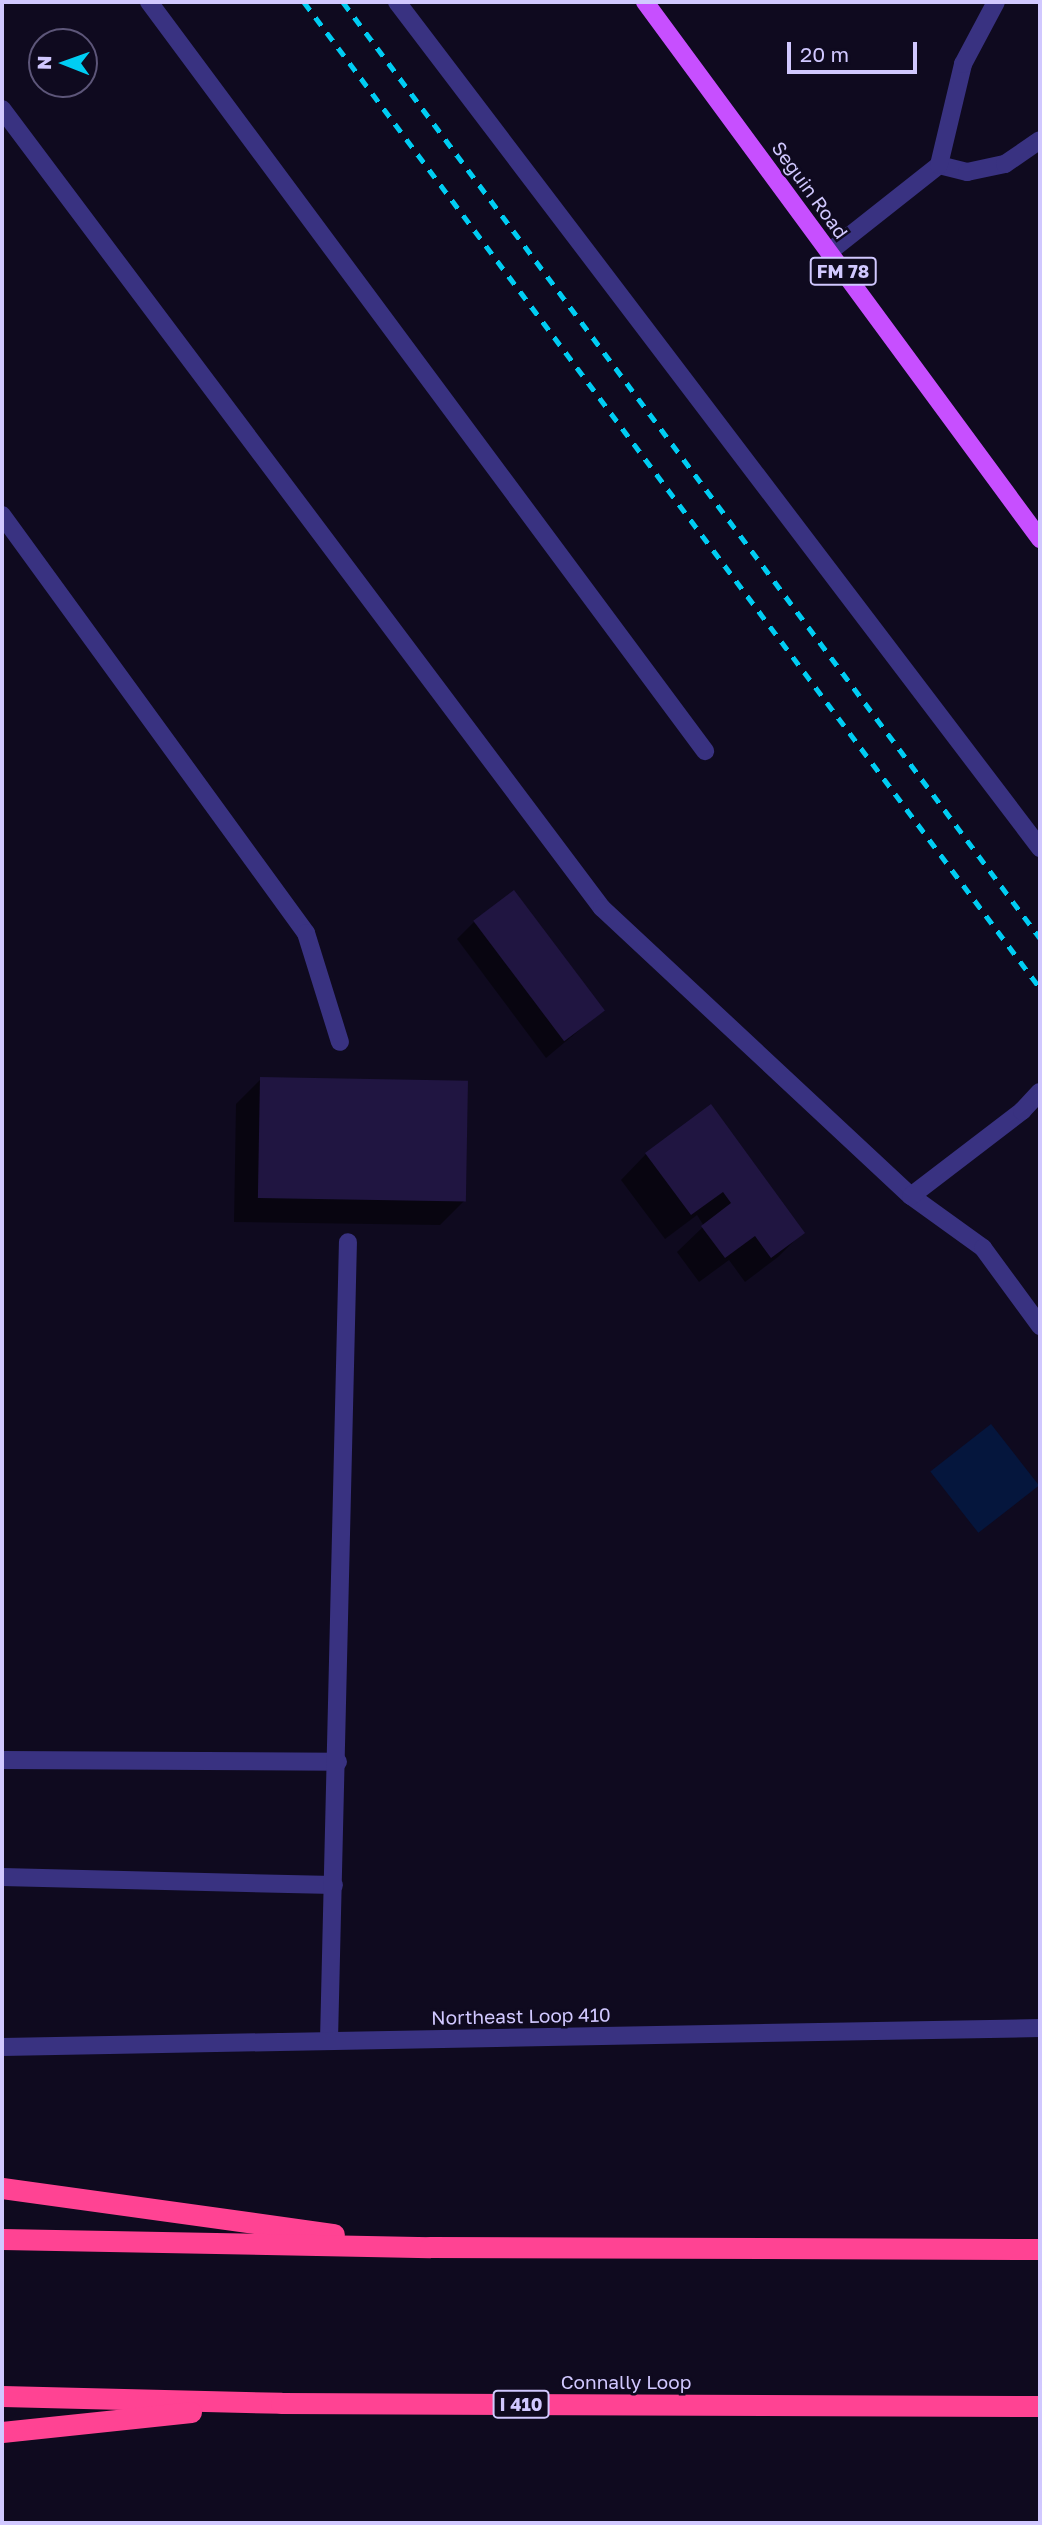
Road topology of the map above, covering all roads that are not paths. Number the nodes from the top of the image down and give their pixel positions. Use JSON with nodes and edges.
{"nodes":[{"id":1,"x":149,"y":2,"type":"edge"},
{"id":2,"x":397,"y":2,"type":"edge"},
{"id":3,"x":645,"y":2,"type":"edge"},
{"id":4,"x":996,"y":2,"type":"edge"},
{"id":5,"x":2,"y":109,"type":"edge"},
{"id":6,"x":1040,"y":140,"type":"edge"},
{"id":7,"x":939,"y":165,"type":"junction"},
{"id":8,"x":829,"y":252,"type":"junction"},
{"id":9,"x":2,"y":515,"type":"edge"},
{"id":10,"x":1040,"y":540,"type":"edge"},
{"id":11,"x":705,"y":751,"type":"dead end"},
{"id":12,"x":1040,"y":848,"type":"edge"},
{"id":13,"x":340,"y":1042,"type":"dead end"},
{"id":14,"x":1040,"y":1092,"type":"edge"},
{"id":15,"x":911,"y":1196,"type":"junction"},
{"id":16,"x":348,"y":1242,"type":"dead end"},
{"id":17,"x":1040,"y":1326,"type":"edge"},
{"id":18,"x":2,"y":1760,"type":"edge"},
{"id":19,"x":338,"y":1762,"type":"junction"},
{"id":20,"x":2,"y":1877,"type":"edge"},
{"id":21,"x":334,"y":1885,"type":"junction"},
{"id":22,"x":1040,"y":2028,"type":"edge"},
{"id":23,"x":329,"y":2040,"type":"junction"},
{"id":24,"x":2,"y":2047,"type":"edge"},
{"id":25,"x":2,"y":2188,"type":"edge"},
{"id":26,"x":2,"y":2239,"type":"edge"},
{"id":27,"x":430,"y":2247,"type":"junction"},
{"id":28,"x":1040,"y":2249,"type":"edge"},
{"id":29,"x":2,"y":2396,"type":"edge"},
{"id":30,"x":281,"y":2403,"type":"junction"},
{"id":31,"x":1040,"y":2406,"type":"edge"},
{"id":32,"x":2,"y":2432,"type":"edge"}],
"edges":[{"from":1,"to":11,"type":"street"},
{"from":2,"to":12,"type":"street"},
{"from":3,"to":8,"type":"main road","name":"Seguin Road","number":"FM 78"},
{"from":4,"to":7,"type":"street"},
{"from":5,"to":15,"type":"street"},
{"from":6,"to":7,"type":"street"},
{"from":7,"to":8,"type":"street"},
{"from":8,"to":10,"type":"main road","name":"Seguin Road","number":"FM 78"},
{"from":9,"to":13,"type":"street"},
{"from":14,"to":15,"type":"street"},
{"from":15,"to":17,"type":"street"},
{"from":16,"to":19,"type":"street"},
{"from":18,"to":19,"type":"street"},
{"from":19,"to":21,"type":"street"},
{"from":20,"to":21,"type":"street"},
{"from":21,"to":23,"type":"street"},
{"from":22,"to":23,"type":"street","name":"Northeast Loop 410"},
{"from":23,"to":24,"type":"street","name":"Northeast Loop 410"},
{"from":25,"to":27,"type":"highway"},
{"from":26,"to":27,"type":"highway"},
{"from":27,"to":28,"type":"highway"},
{"from":29,"to":30,"type":"highway","name":"Connally Loop","number":"I 410"},
{"from":30,"to":31,"type":"highway","name":"Connally Loop","number":"I 410"},
{"from":30,"to":32,"type":"highway"}]}
